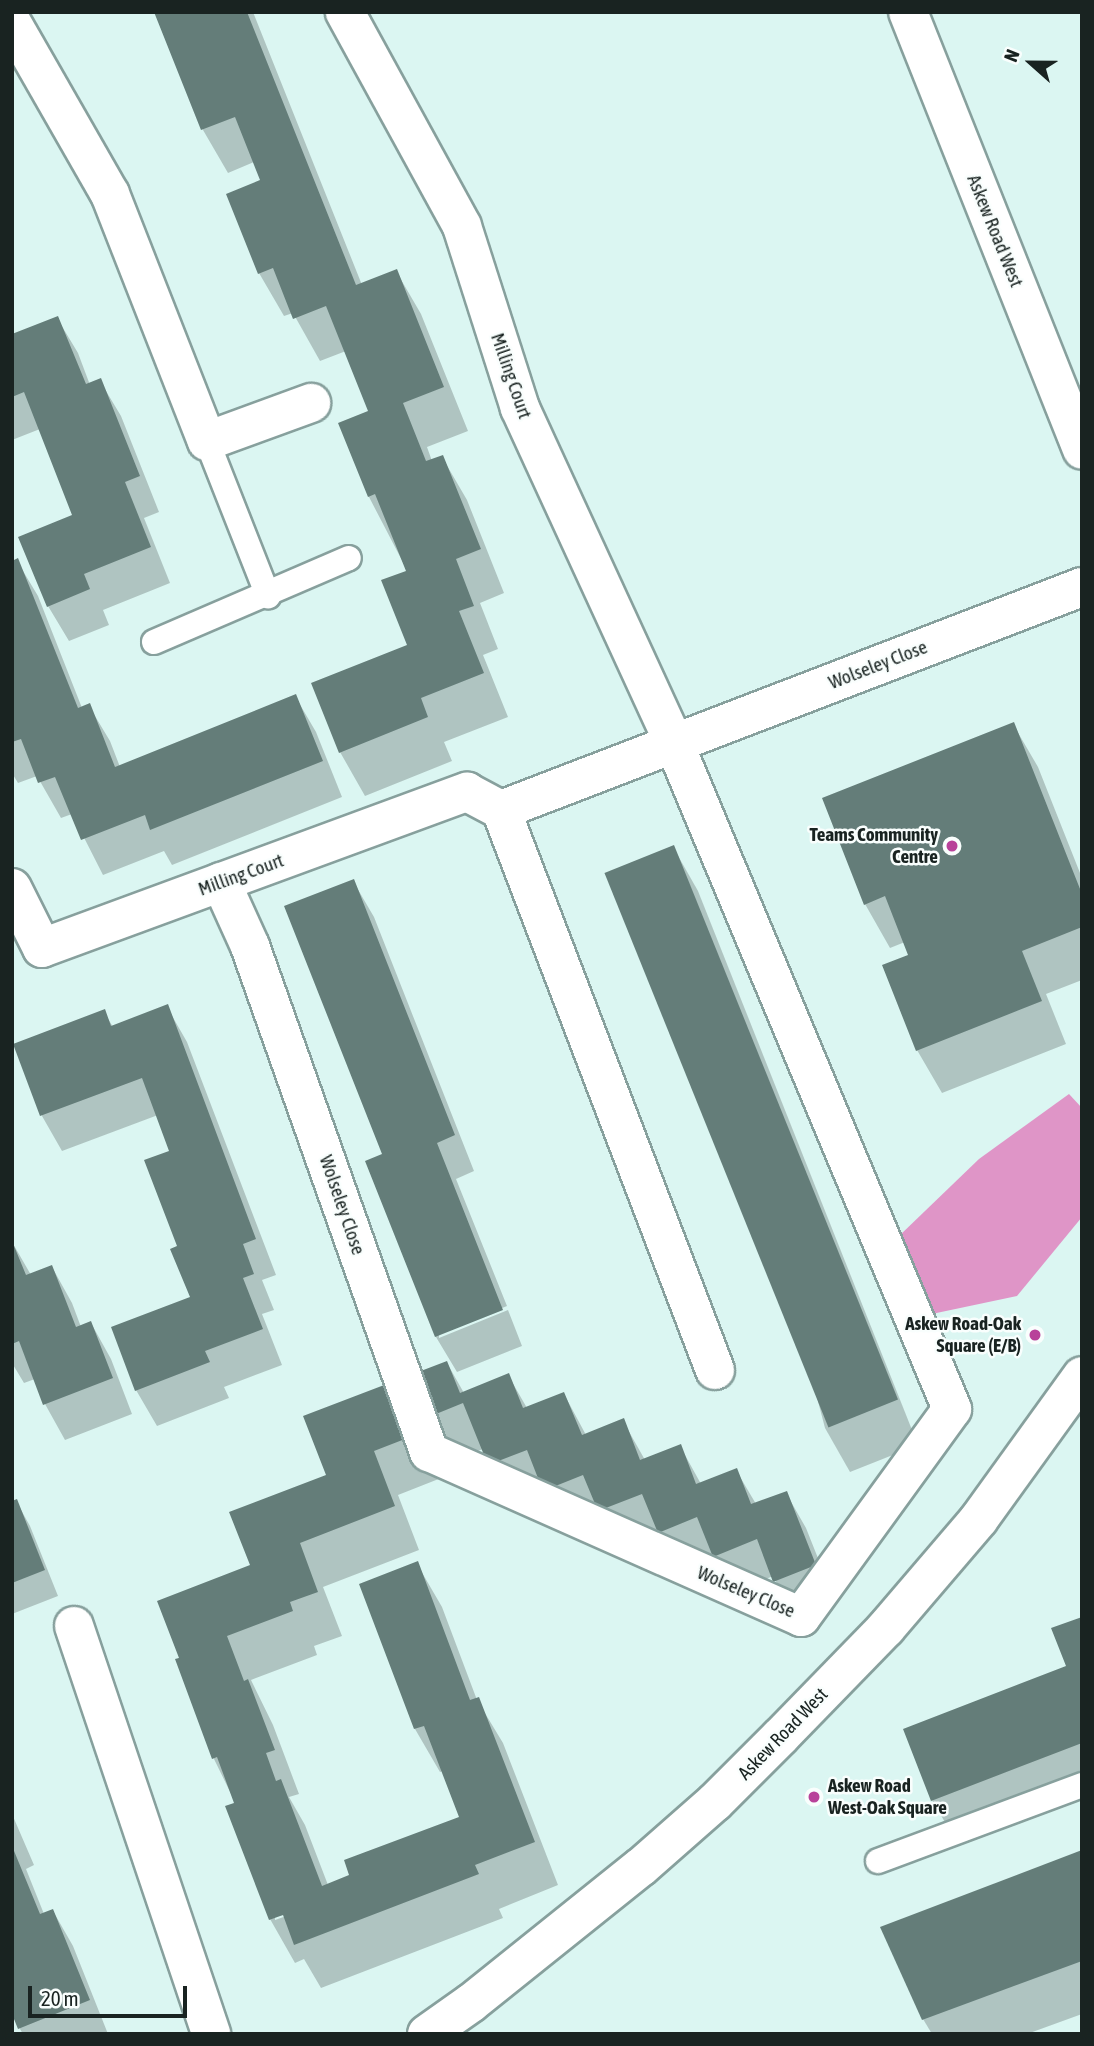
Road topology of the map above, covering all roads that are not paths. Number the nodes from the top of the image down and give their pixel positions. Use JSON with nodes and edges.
{"nodes":[{"id":1,"x":345,"y":12,"type":"edge"},
{"id":2,"x":908,"y":12,"type":"edge"},
{"id":3,"x":12,"y":23,"type":"edge"},
{"id":4,"x":311,"y":403,"type":"dead end"},
{"id":5,"x":207,"y":441,"type":"junction"},
{"id":6,"x":1082,"y":450,"type":"edge"},
{"id":7,"x":349,"y":558,"type":"dead end"},
{"id":8,"x":1082,"y":587,"type":"edge"},
{"id":9,"x":268,"y":596,"type":"junction"},
{"id":10,"x":154,"y":642,"type":"dead end"},
{"id":11,"x":674,"y":743,"type":"junction"},
{"id":12,"x":500,"y":810,"type":"junction"},
{"id":13,"x":221,"y":882,"type":"junction"},
{"id":14,"x":12,"y":888,"type":"edge"},
{"id":15,"x":27,"y":950,"type":"edge"},
{"id":16,"x":715,"y":1370,"type":"dead end"},
{"id":17,"x":1076,"y":1399,"type":"edge"},
{"id":18,"x":74,"y":1626,"type":"dead end"},
{"id":19,"x":1082,"y":1785,"type":"edge"},
{"id":20,"x":878,"y":1861,"type":"dead end"},
{"id":21,"x":211,"y":2034,"type":"edge"},
{"id":22,"x":427,"y":2034,"type":"edge"}],
"edges":[{"from":1,"to":11,"type":"street","name":"Milling Court"},
{"from":2,"to":6,"type":"street","name":"Askew Road West"},
{"from":3,"to":5,"type":"street"},
{"from":4,"to":5,"type":"street"},
{"from":5,"to":9,"type":"lane"},
{"from":7,"to":9,"type":"lane"},
{"from":8,"to":11,"type":"street","name":"Wolseley Close"},
{"from":9,"to":10,"type":"lane"},
{"from":11,"to":12,"type":"street","name":"Wolseley Close"},
{"from":11,"to":13,"type":"street","name":"Wolseley Close"},
{"from":12,"to":13,"type":"street","name":"Milling Court"},
{"from":12,"to":16,"type":"street"},
{"from":13,"to":15,"type":"street","name":"Milling Court"},
{"from":14,"to":15,"type":"street","name":"Milling Court"},
{"from":17,"to":22,"type":"street","name":"Askew Road West"},
{"from":18,"to":21,"type":"street"},
{"from":19,"to":20,"type":"lane"}]}
